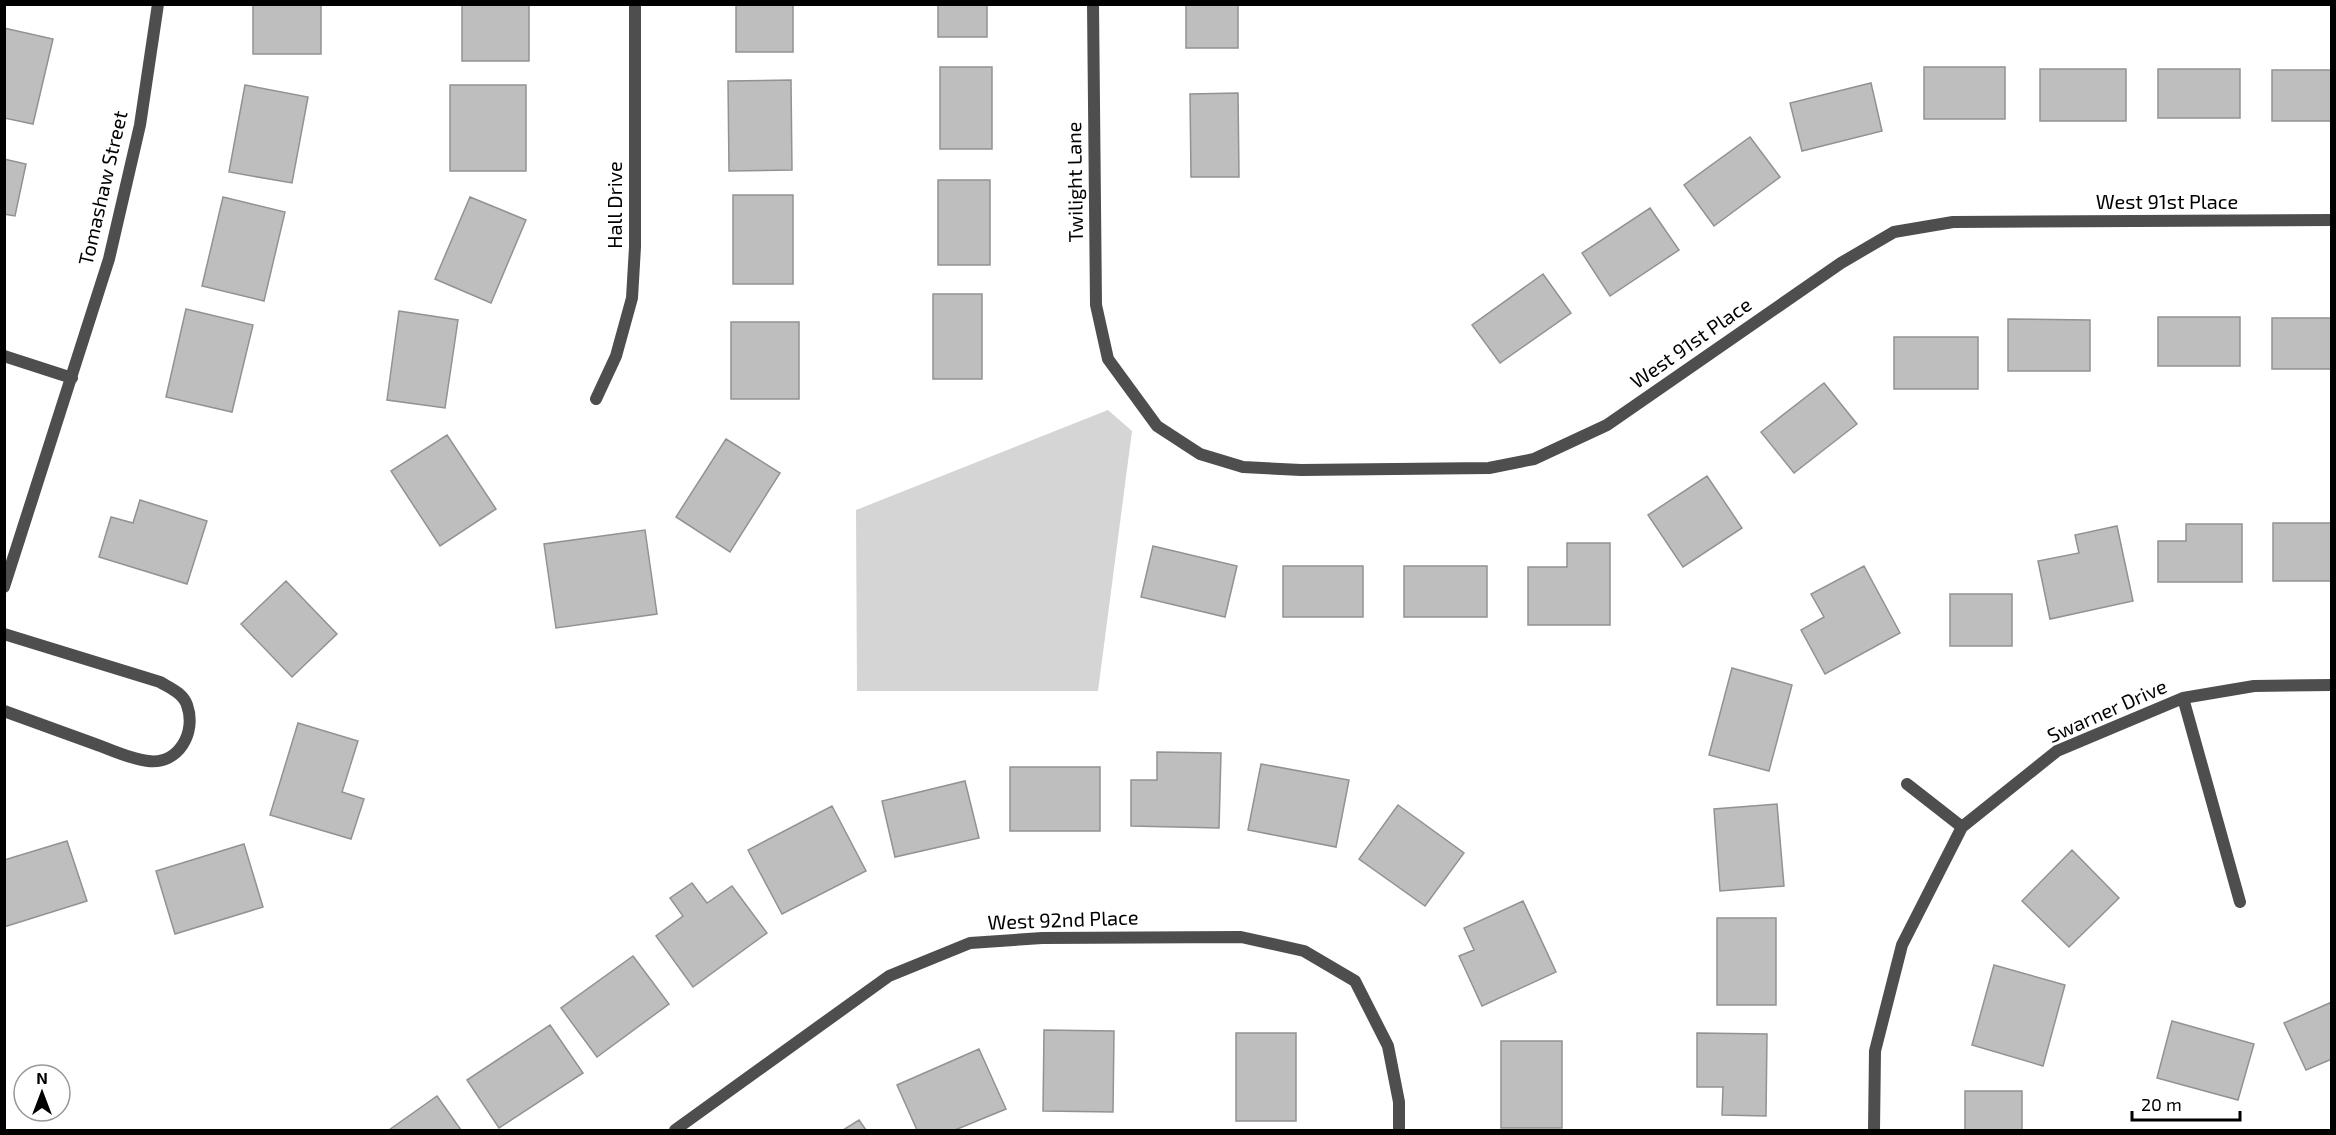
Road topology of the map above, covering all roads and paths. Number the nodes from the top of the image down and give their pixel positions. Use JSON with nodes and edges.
{"nodes":[{"id":1,"x":158,"y":4,"type":"edge"},
{"id":2,"x":635,"y":4,"type":"edge"},
{"id":3,"x":1093,"y":4,"type":"edge"},
{"id":4,"x":2331,"y":220,"type":"edge"},
{"id":5,"x":4,"y":356,"type":"edge"},
{"id":6,"x":1108,"y":359,"type":"joint"},
{"id":7,"x":72,"y":378,"type":"junction"},
{"id":8,"x":596,"y":399,"type":"dead end"},
{"id":9,"x":4,"y":587,"type":"edge"},
{"id":10,"x":4,"y":634,"type":"edge"},
{"id":11,"x":2331,"y":686,"type":"edge"},
{"id":12,"x":2183,"y":698,"type":"junction"},
{"id":13,"x":4,"y":711,"type":"edge"},
{"id":14,"x":1907,"y":784,"type":"dead end"},
{"id":15,"x":1962,"y":827,"type":"junction"},
{"id":16,"x":2240,"y":902,"type":"dead end"},
{"id":17,"x":675,"y":1131,"type":"edge"},
{"id":18,"x":1399,"y":1131,"type":"edge"},
{"id":19,"x":1874,"y":1131,"type":"edge"}],
"edges":[{"from":1,"to":7,"type":"street","name":"Tomashaw Street"},
{"from":2,"to":8,"type":"street","name":"Hall Drive"},
{"from":3,"to":6,"type":"street","name":"Twilight Lane"},
{"from":4,"to":6,"type":"street","name":"West 91st Place"},
{"from":5,"to":7,"type":"street"},
{"from":7,"to":9,"type":"street","name":"Tomashaw Street"},
{"from":10,"to":13,"type":"street"},
{"from":11,"to":12,"type":"street","name":"Swarner Drive"},
{"from":12,"to":15,"type":"street","name":"Swarner Drive"},
{"from":12,"to":16,"type":"street","name":"Swarner Drive"},
{"from":14,"to":15,"type":"street"},
{"from":15,"to":19,"type":"street","name":"Swarner Drive"},
{"from":17,"to":18,"type":"street","name":"West 92nd Place"}]}
